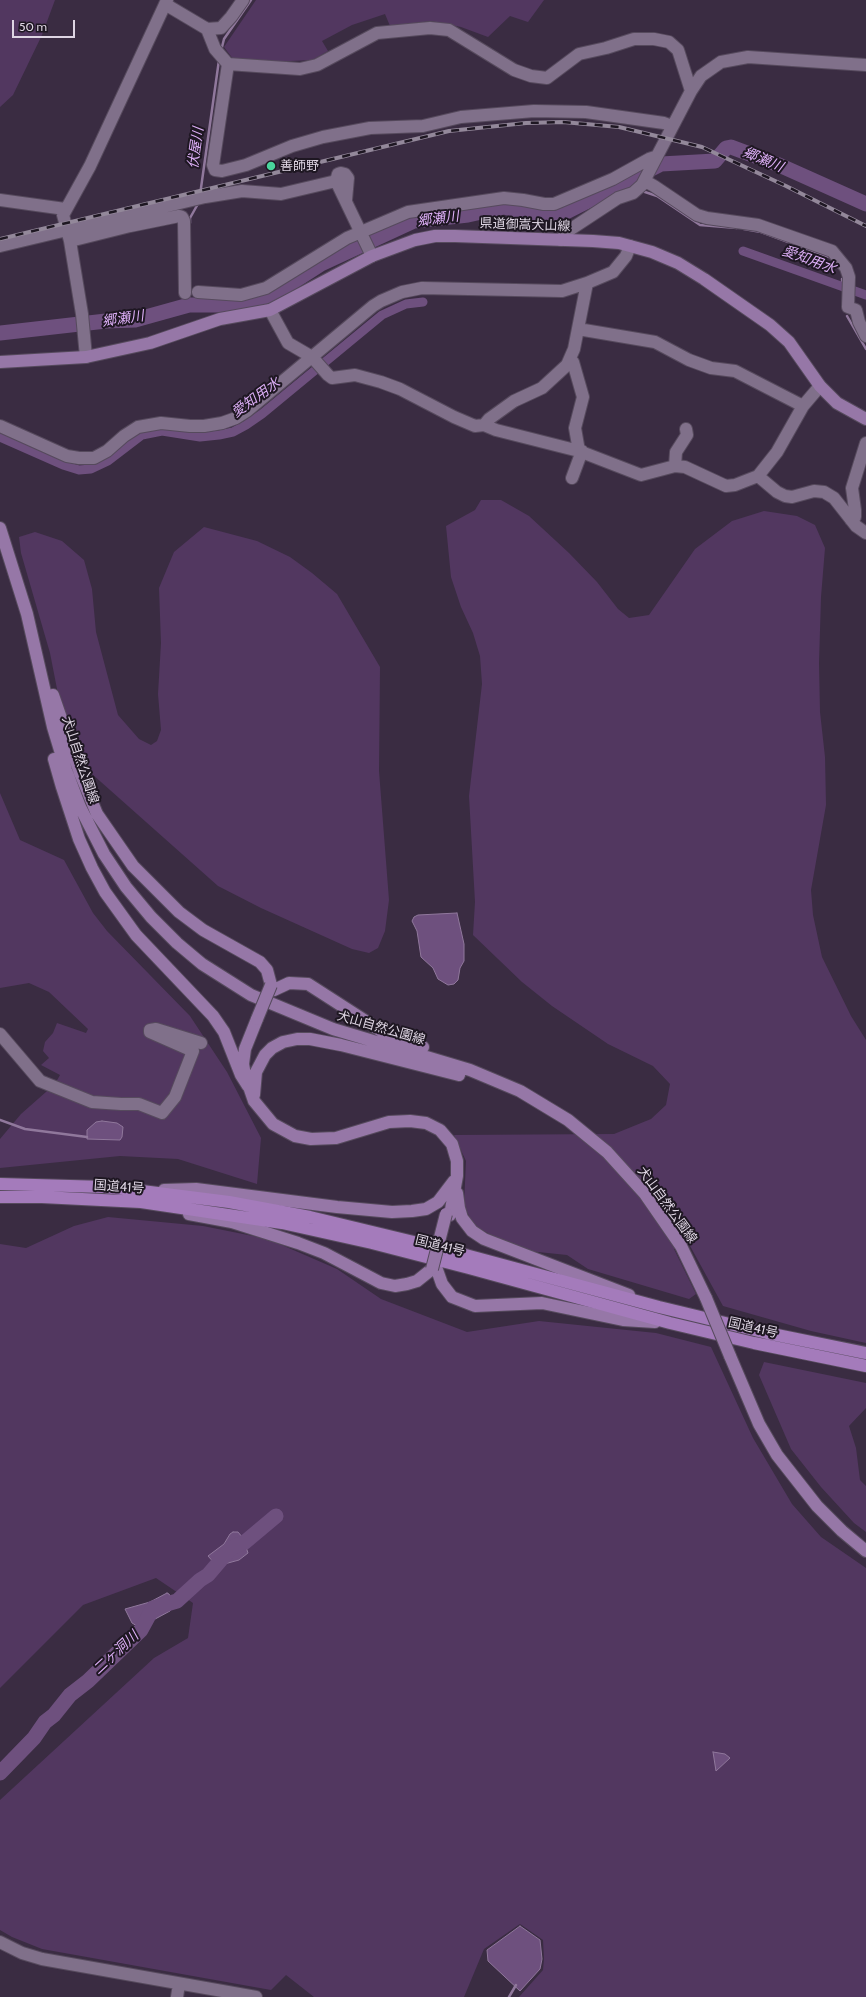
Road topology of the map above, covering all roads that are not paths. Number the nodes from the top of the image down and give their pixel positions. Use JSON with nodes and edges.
{"nodes":[{"id":1,"x":243,"y":0,"type":"edge"},
{"id":2,"x":166,"y":2,"type":"edge"},
{"id":3,"x":207,"y":28,"type":"junction"},
{"id":4,"x":228,"y":64,"type":"junction"},
{"id":5,"x":866,"y":65,"type":"edge"},
{"id":6,"x":691,"y":91,"type":"junction"},
{"id":7,"x":672,"y":126,"type":"junction"},
{"id":8,"x":654,"y":159,"type":"junction"},
{"id":9,"x":640,"y":186,"type":"junction"},
{"id":10,"x":0,"y":200,"type":"edge"},
{"id":11,"x":65,"y":209,"type":"junction"},
{"id":12,"x":361,"y":230,"type":"junction"},
{"id":13,"x":69,"y":236,"type":"junction"},
{"id":14,"x":561,"y":240,"type":"junction"},
{"id":15,"x":0,"y":246,"type":"edge"},
{"id":16,"x":630,"y":246,"type":"junction"},
{"id":17,"x":371,"y":253,"type":"junction"},
{"id":18,"x":587,"y":283,"type":"junction"},
{"id":19,"x":185,"y":292,"type":"dead end"},
{"id":20,"x":198,"y":292,"type":"dead end"},
{"id":21,"x":857,"y":308,"type":"edge"},
{"id":22,"x":270,"y":310,"type":"junction"},
{"id":23,"x":578,"y":329,"type":"junction"},
{"id":24,"x":866,"y":336,"type":"edge"},
{"id":25,"x":86,"y":357,"type":"junction"},
{"id":26,"x":312,"y":357,"type":"junction"},
{"id":27,"x":570,"y":360,"type":"junction"},
{"id":28,"x":0,"y":362,"type":"edge"},
{"id":29,"x":820,"y":386,"type":"junction"},
{"id":30,"x":803,"y":406,"type":"junction"},
{"id":31,"x":866,"y":419,"type":"edge"},
{"id":32,"x":0,"y":426,"type":"edge"},
{"id":33,"x":484,"y":426,"type":"junction"},
{"id":34,"x":686,"y":429,"type":"dead end"},
{"id":35,"x":866,"y":443,"type":"edge"},
{"id":36,"x":580,"y":451,"type":"junction"},
{"id":37,"x":675,"y":466,"type":"junction"},
{"id":38,"x":758,"y":476,"type":"junction"},
{"id":39,"x":572,"y":478,"type":"dead end"},
{"id":40,"x":851,"y":520,"type":"junction"},
{"id":41,"x":0,"y":528,"type":"edge"},
{"id":42,"x":866,"y":533,"type":"edge"},
{"id":43,"x":34,"y":645,"type":"junction"},
{"id":44,"x":39,"y":668,"type":"junction"},
{"id":45,"x":272,"y":987,"type":"junction"},
{"id":46,"x":0,"y":1034,"type":"edge"},
{"id":47,"x":201,"y":1043,"type":"dead end"},
{"id":48,"x":248,"y":1086,"type":"junction"},
{"id":49,"x":520,"y":1091,"type":"junction"},
{"id":50,"x":254,"y":1101,"type":"junction"},
{"id":51,"x":457,"y":1176,"type":"junction"},
{"id":52,"x":0,"y":1184,"type":"edge"},
{"id":53,"x":142,"y":1196,"type":"junction"},
{"id":54,"x":0,"y":1197,"type":"edge"},
{"id":55,"x":434,"y":1268,"type":"junction"},
{"id":56,"x":659,"y":1307,"type":"junction"},
{"id":57,"x":670,"y":1323,"type":"junction"},
{"id":58,"x":866,"y":1353,"type":"edge"},
{"id":59,"x":866,"y":1366,"type":"edge"},
{"id":60,"x":866,"y":1551,"type":"edge"},
{"id":61,"x":0,"y":1942,"type":"edge"},
{"id":62,"x":180,"y":1984,"type":"junction"},
{"id":63,"x":177,"y":1997,"type":"edge"},
{"id":64,"x":256,"y":1997,"type":"edge"}],
"edges":[{"from":1,"to":3,"type":"street"},
{"from":2,"to":3,"type":"street"},
{"from":2,"to":11,"type":"street"},
{"from":3,"to":4,"type":"street"},
{"from":4,"to":6,"type":"street"},
{"from":4,"to":7,"type":"street"},
{"from":5,"to":6,"type":"street"},
{"from":6,"to":7,"type":"street"},
{"from":7,"to":8,"type":"street"},
{"from":8,"to":9,"type":"street"},
{"from":8,"to":12,"type":"street"},
{"from":9,"to":14,"type":"street"},
{"from":9,"to":21,"type":"street"},
{"from":10,"to":11,"type":"street"},
{"from":11,"to":13,"type":"street"},
{"from":12,"to":13,"type":"street"},
{"from":12,"to":17,"type":"street"},
{"from":12,"to":20,"type":"street"},
{"from":13,"to":15,"type":"street"},
{"from":13,"to":19,"type":"street"},
{"from":13,"to":25,"type":"street"},
{"from":14,"to":16,"type":"main road","name":"県道御嵩犬山線"},
{"from":14,"to":17,"type":"main road","name":"県道御嵩犬山線"},
{"from":16,"to":18,"type":"street"},
{"from":16,"to":29,"type":"main road","name":"県道御嵩犬山線"},
{"from":17,"to":22,"type":"main road","name":"県道御嵩犬山線"},
{"from":18,"to":23,"type":"street"},
{"from":18,"to":26,"type":"street"},
{"from":21,"to":24,"type":"street"},
{"from":22,"to":25,"type":"main road","name":"県道御嵩犬山線"},
{"from":22,"to":26,"type":"street"},
{"from":23,"to":27,"type":"street"},
{"from":23,"to":30,"type":"street"},
{"from":25,"to":28,"type":"main road","name":"県道御嵩犬山線"},
{"from":26,"to":32,"type":"street"},
{"from":26,"to":33,"type":"street"},
{"from":27,"to":33,"type":"street"},
{"from":27,"to":36,"type":"street"},
{"from":29,"to":30,"type":"street"},
{"from":29,"to":31,"type":"main road","name":"県道御嵩犬山線"},
{"from":30,"to":38,"type":"street"},
{"from":33,"to":36,"type":"street"},
{"from":34,"to":37,"type":"street"},
{"from":35,"to":40,"type":"street"},
{"from":36,"to":37,"type":"street"},
{"from":36,"to":39,"type":"street"},
{"from":37,"to":38,"type":"street"},
{"from":38,"to":40,"type":"street"},
{"from":40,"to":42,"type":"street"},
{"from":41,"to":43,"type":"main road","name":"犬山自然公園線"},
{"from":43,"to":44,"type":"main road","name":"犬山自然公園線"},
{"from":43,"to":48,"type":"main road"},
{"from":44,"to":45,"type":"main road"},
{"from":44,"to":49,"type":"main road","name":"犬山自然公園線"},
{"from":45,"to":48,"type":"main road","bridge":true},
{"from":45,"to":49,"type":"main road"},
{"from":46,"to":47,"type":"street"},
{"from":48,"to":50,"type":"main road"},
{"from":49,"to":50,"type":"main road"},
{"from":49,"to":60,"type":"main road","name":"犬山自然公園線","bridge":true},
{"from":50,"to":51,"type":"main road"},
{"from":51,"to":53,"type":"main road"},
{"from":51,"to":55,"type":"main road"},
{"from":51,"to":56,"type":"main road"},
{"from":52,"to":53,"type":"highway","name":"国道41号"},
{"from":53,"to":54,"type":"highway","name":"国道41号"},
{"from":53,"to":55,"type":"main road"},
{"from":53,"to":56,"type":"highway","name":"国道41号"},
{"from":53,"to":57,"type":"highway","name":"国道41号"},
{"from":55,"to":57,"type":"main road"},
{"from":56,"to":58,"type":"highway","name":"国道41号"},
{"from":57,"to":59,"type":"highway","name":"国道41号"},
{"from":61,"to":62,"type":"street"},
{"from":62,"to":63,"type":"street"},
{"from":62,"to":64,"type":"street"}]}
